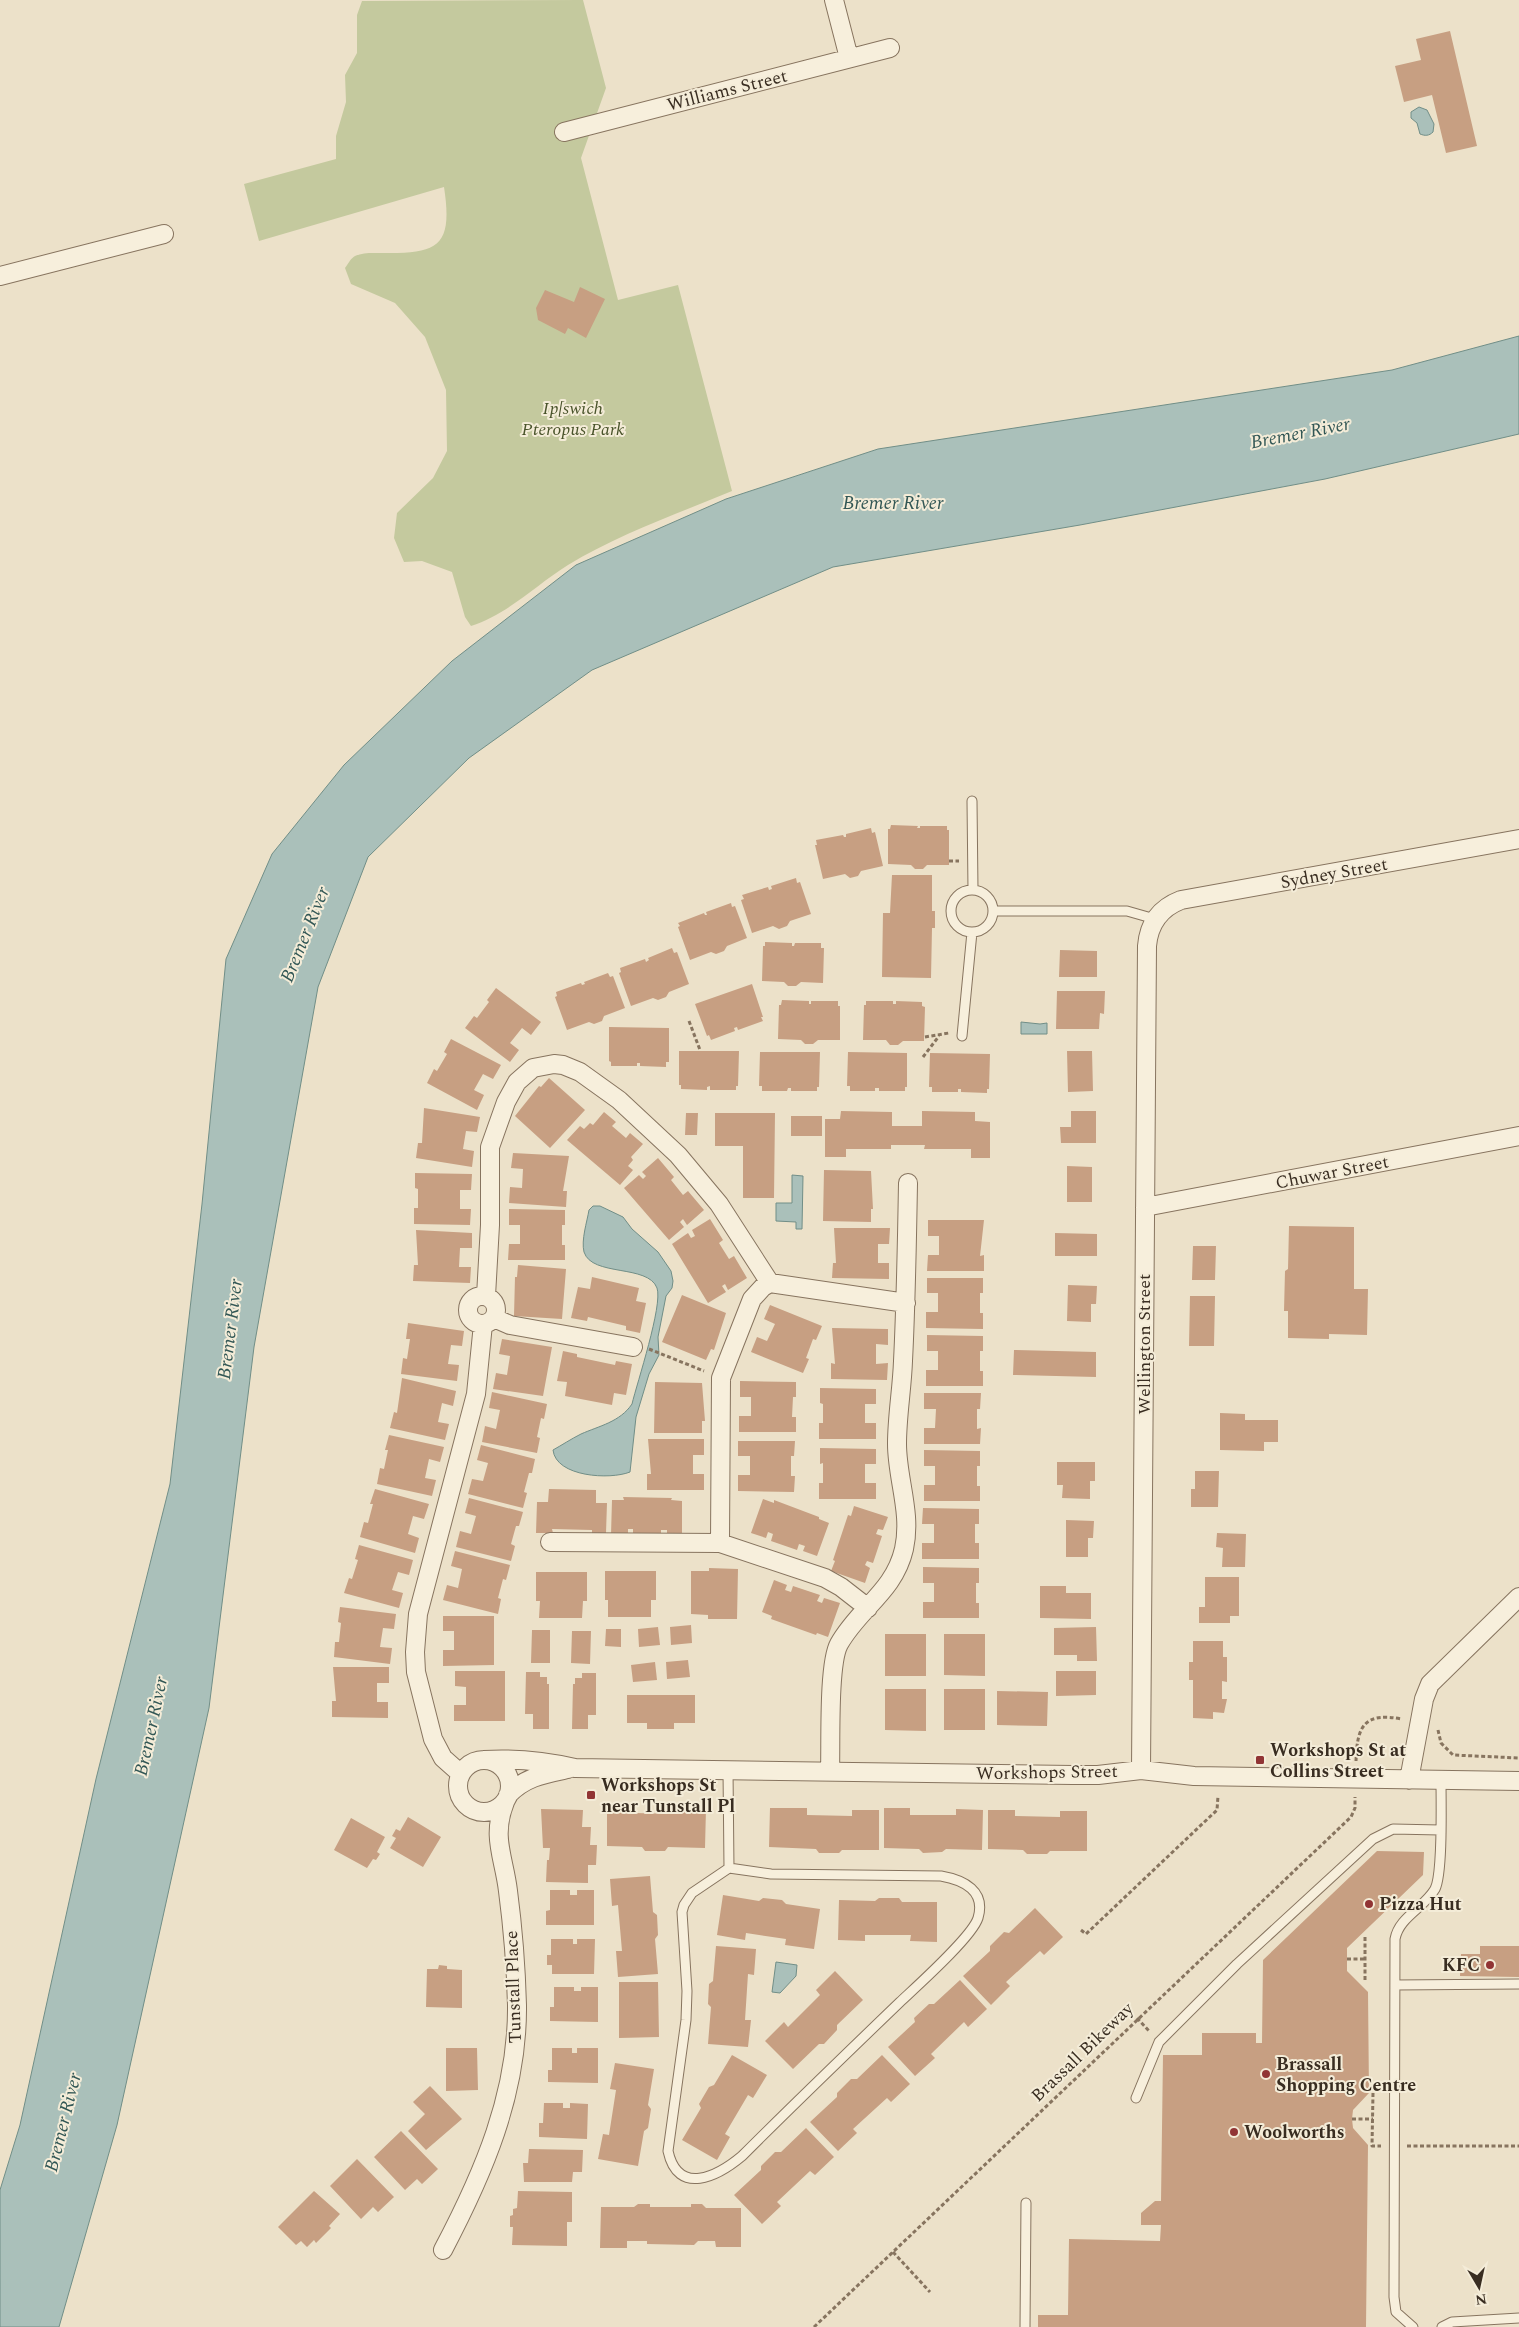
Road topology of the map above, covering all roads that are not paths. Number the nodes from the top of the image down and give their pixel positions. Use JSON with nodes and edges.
{"nodes":[{"id":1,"x":834,"y":0,"type":"edge"},
{"id":2,"x":890,"y":48,"type":"dead end"},
{"id":3,"x":849,"y":58,"type":"junction"},
{"id":4,"x":564,"y":132,"type":"dead end"},
{"id":5,"x":164,"y":234,"type":"dead end"},
{"id":6,"x":0,"y":276,"type":"edge"},
{"id":7,"x":972,"y":801,"type":"dead end"},
{"id":8,"x":1519,"y":839,"type":"edge"},
{"id":9,"x":973,"y":890,"type":"junction"},
{"id":10,"x":993,"y":911,"type":"junction"},
{"id":11,"x":1155,"y":919,"type":"junction"},
{"id":12,"x":972,"y":932,"type":"junction"},
{"id":13,"x":962,"y":1036,"type":"dead end"},
{"id":14,"x":1519,"y":1136,"type":"edge"},
{"id":15,"x":908,"y":1183,"type":"dead end"},
{"id":16,"x":1145,"y":1207,"type":"junction"},
{"id":17,"x":770,"y":1283,"type":"junction"},
{"id":18,"x":486,"y":1296,"type":"junction"},
{"id":19,"x":906,"y":1303,"type":"junction"},
{"id":20,"x":489,"y":1321,"type":"junction"},
{"id":21,"x":640,"y":1348,"type":"road end"},
{"id":22,"x":550,"y":1542,"type":"dead end"},
{"id":23,"x":720,"y":1543,"type":"junction"},
{"id":24,"x":1519,"y":1597,"type":"edge"},
{"id":25,"x":868,"y":1608,"type":"junction"},
{"id":26,"x":484,"y":1760,"type":"junction"},
{"id":27,"x":575,"y":1768,"type":"junction"},
{"id":28,"x":728,"y":1770,"type":"junction"},
{"id":29,"x":1141,"y":1770,"type":"junction"},
{"id":30,"x":830,"y":1772,"type":"junction"},
{"id":31,"x":461,"y":1774,"type":"junction"},
{"id":32,"x":1409,"y":1780,"type":"junction"},
{"id":33,"x":1441,"y":1781,"type":"junction"},
{"id":34,"x":1519,"y":1782,"type":"edge"},
{"id":35,"x":506,"y":1799,"type":"junction"},
{"id":36,"x":475,"y":1810,"type":"junction"},
{"id":37,"x":1440,"y":1830,"type":"junction"},
{"id":38,"x":501,"y":1861,"type":"junction"},
{"id":39,"x":729,"y":1868,"type":"junction"},
{"id":40,"x":1519,"y":1984,"type":"edge"},
{"id":41,"x":1394,"y":1985,"type":"junction"},
{"id":42,"x":1136,"y":2098,"type":"dead end"},
{"id":43,"x":1026,"y":2203,"type":"dead end"},
{"id":44,"x":443,"y":2250,"type":"dead end"},
{"id":45,"x":1519,"y":2318,"type":"edge"},
{"id":46,"x":1025,"y":2327,"type":"edge"},
{"id":47,"x":1413,"y":2327,"type":"edge"},
{"id":48,"x":1442,"y":2327,"type":"edge"}],
"edges":[{"from":1,"to":3,"type":"street"},
{"from":2,"to":3,"type":"street","name":"Williams Street"},
{"from":3,"to":4,"type":"street","name":"Williams Street"},
{"from":5,"to":6,"type":"street"},
{"from":7,"to":9,"type":"lane"},
{"from":8,"to":11,"type":"street","name":"Sydney Street"},
{"from":9,"to":10,"type":"lane"},
{"from":9,"to":12,"type":"lane"},
{"from":10,"to":11,"type":"lane"},
{"from":10,"to":12,"type":"lane"},
{"from":11,"to":16,"type":"street","name":"Wellington Street"},
{"from":12,"to":13,"type":"lane"},
{"from":14,"to":16,"type":"street","name":"Chuwar Street"},
{"from":15,"to":19,"type":"street"},
{"from":16,"to":29,"type":"street","name":"Wellington Street"},
{"from":17,"to":18,"type":"street"},
{"from":17,"to":19,"type":"street"},
{"from":17,"to":23,"type":"street"},
{"from":18,"to":20,"type":"street"},
{"from":18,"to":20,"type":"street"},
{"from":19,"to":25,"type":"street"},
{"from":20,"to":21,"type":"street"},
{"from":20,"to":31,"type":"street"},
{"from":22,"to":23,"type":"street"},
{"from":23,"to":25,"type":"street"},
{"from":24,"to":32,"type":"street"},
{"from":25,"to":30,"type":"street"},
{"from":26,"to":27,"type":"street","name":"Workshops Street"},
{"from":26,"to":31,"type":"street"},
{"from":26,"to":35,"type":"street"},
{"from":27,"to":28,"type":"street","name":"Workshops Street"},
{"from":27,"to":35,"type":"street","name":"Workshops Street"},
{"from":28,"to":30,"type":"street","name":"Workshops Street"},
{"from":28,"to":39,"type":"lane"},
{"from":29,"to":30,"type":"street","name":"Workshops Street"},
{"from":29,"to":32,"type":"street","name":"Workshops Street"},
{"from":31,"to":36,"type":"street"},
{"from":32,"to":33,"type":"street","name":"Workshops Street"},
{"from":33,"to":34,"type":"street","name":"Workshops Street"},
{"from":33,"to":37,"type":"lane"},
{"from":35,"to":36,"type":"street"},
{"from":35,"to":38,"type":"street","name":"Tunstall Place"},
{"from":36,"to":38,"type":"street","name":"Tunstall Place"},
{"from":37,"to":41,"type":"lane"},
{"from":37,"to":42,"type":"lane"},
{"from":38,"to":44,"type":"street","name":"Tunstall Place"},
{"from":39,"to":39,"type":"lane"},
{"from":40,"to":41,"type":"lane"},
{"from":41,"to":47,"type":"lane"},
{"from":43,"to":46,"type":"lane"},
{"from":45,"to":48,"type":"lane"}]}
